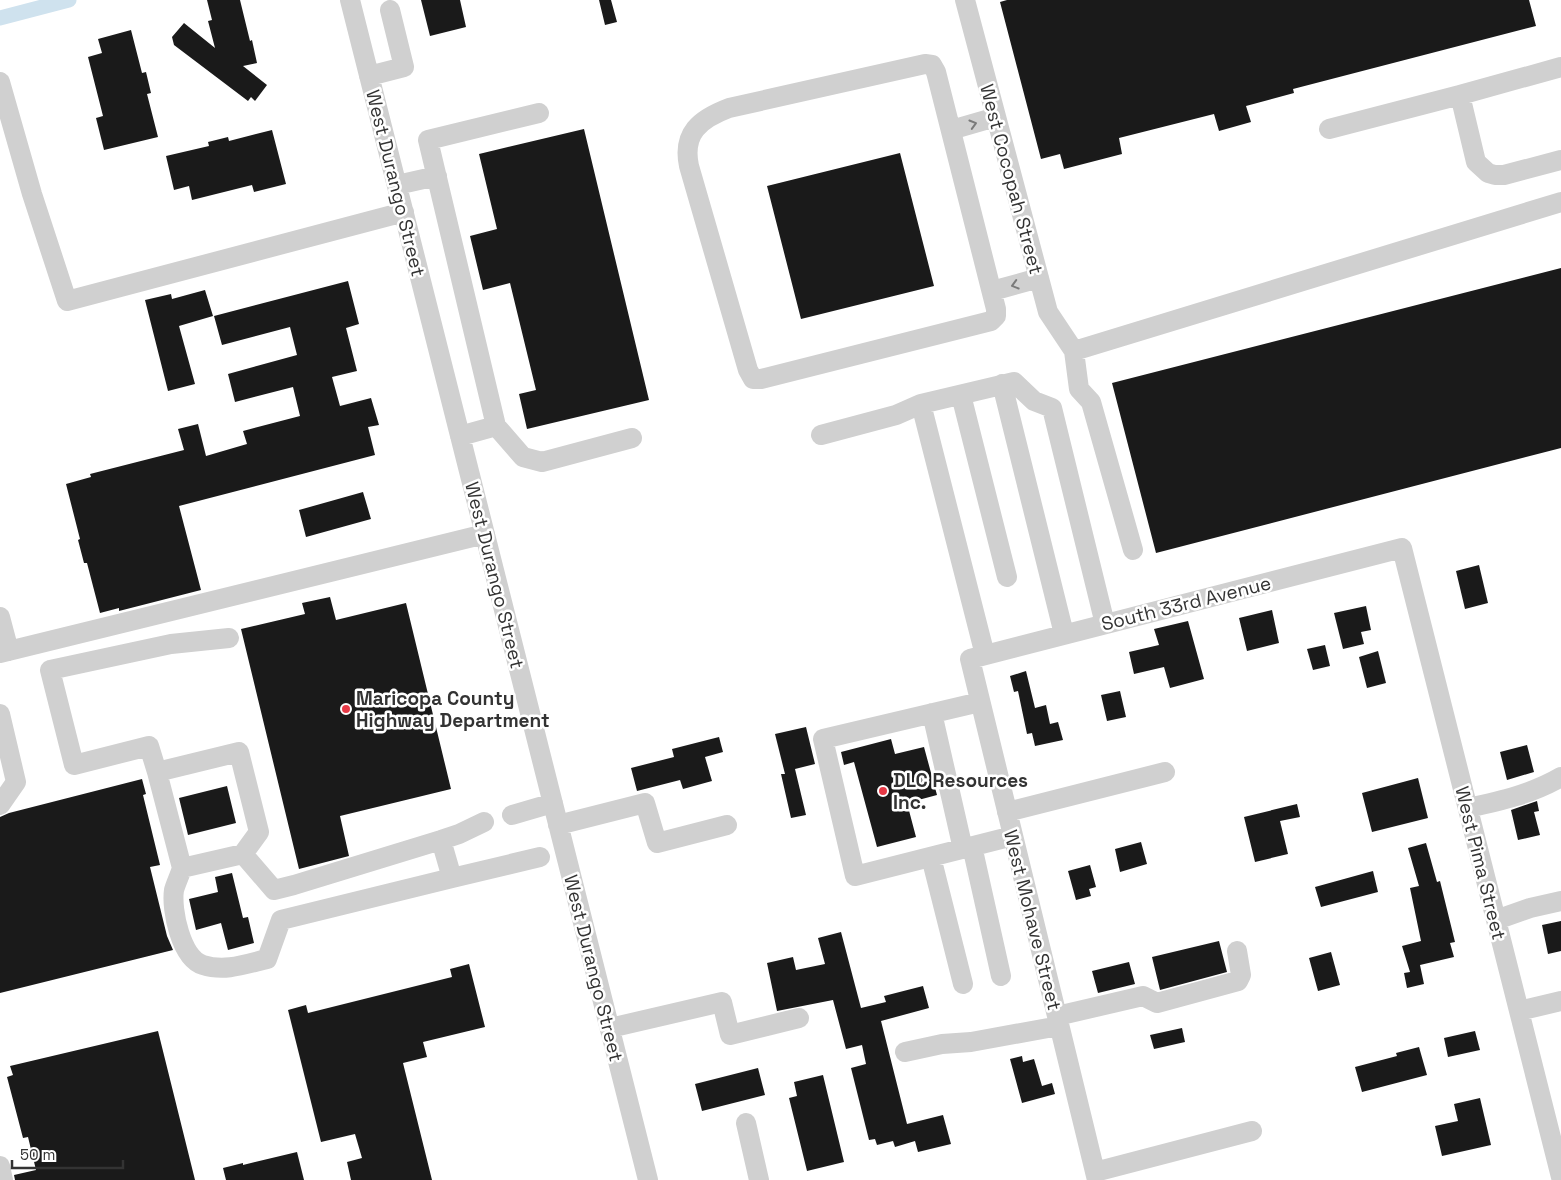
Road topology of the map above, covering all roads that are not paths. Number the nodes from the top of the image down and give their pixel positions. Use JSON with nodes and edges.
{"nodes":[{"id":1,"x":350,"y":0,"type":"edge"},
{"id":2,"x":965,"y":0,"type":"edge"},
{"id":3,"x":390,"y":10,"type":"dead end"},
{"id":4,"x":1561,"y":67,"type":"edge"},
{"id":5,"x":369,"y":76,"type":"junction"},
{"id":6,"x":0,"y":82,"type":"edge"},
{"id":7,"x":1460,"y":95,"type":"junction"},
{"id":8,"x":540,"y":113,"type":"dead end"},
{"id":9,"x":996,"y":117,"type":"junction"},
{"id":10,"x":1329,"y":129,"type":"dead end"},
{"id":11,"x":951,"y":130,"type":"junction"},
{"id":12,"x":1561,"y":160,"type":"edge"},
{"id":13,"x":437,"y":176,"type":"junction"},
{"id":14,"x":397,"y":185,"type":"junction"},
{"id":15,"x":1561,"y":202,"type":"edge"},
{"id":16,"x":404,"y":212,"type":"junction"},
{"id":17,"x":1039,"y":278,"type":"junction"},
{"id":18,"x":992,"y":291,"type":"junction"},
{"id":19,"x":1074,"y":351,"type":"junction"},
{"id":20,"x":1002,"y":384,"type":"junction"},
{"id":21,"x":960,"y":395,"type":"junction"},
{"id":22,"x":921,"y":404,"type":"junction"},
{"id":23,"x":496,"y":426,"type":"junction"},
{"id":24,"x":821,"y":435,"type":"dead end"},
{"id":25,"x":460,"y":436,"type":"junction"},
{"id":26,"x":632,"y":438,"type":"dead end"},
{"id":27,"x":485,"y":534,"type":"junction"},
{"id":28,"x":1402,"y":548,"type":"joint"},
{"id":29,"x":1133,"y":550,"type":"dead end"},
{"id":30,"x":1007,"y":577,"type":"dead end"},
{"id":31,"x":0,"y":617,"type":"edge"},
{"id":32,"x":1105,"y":624,"type":"junction"},
{"id":33,"x":1064,"y":634,"type":"junction"},
{"id":34,"x":229,"y":638,"type":"dead end"},
{"id":35,"x":4,"y":652,"type":"edge"},
{"id":36,"x":978,"y":657,"type":"junction"},
{"id":37,"x":980,"y":702,"type":"junction"},
{"id":38,"x":932,"y":713,"type":"junction"},
{"id":39,"x":0,"y":714,"type":"edge"},
{"id":40,"x":157,"y":772,"type":"junction"},
{"id":41,"x":1165,"y":772,"type":"dead end"},
{"id":42,"x":1561,"y":777,"type":"edge"},
{"id":43,"x":553,"y":803,"type":"junction"},
{"id":44,"x":0,"y":805,"type":"edge"},
{"id":45,"x":1468,"y":808,"type":"junction"},
{"id":46,"x":1007,"y":812,"type":"junction"},
{"id":47,"x":512,"y":815,"type":"dead end"},
{"id":48,"x":484,"y":822,"type":"dead end"},
{"id":49,"x":558,"y":825,"type":"junction"},
{"id":50,"x":727,"y":825,"type":"dead end"},
{"id":51,"x":1013,"y":836,"type":"junction"},
{"id":52,"x":441,"y":840,"type":"junction"},
{"id":53,"x":967,"y":848,"type":"junction"},
{"id":54,"x":243,"y":854,"type":"junction"},
{"id":55,"x":540,"y":856,"type":"dead end"},
{"id":56,"x":932,"y":857,"type":"junction"},
{"id":57,"x":182,"y":868,"type":"junction"},
{"id":58,"x":452,"y":878,"type":"junction"},
{"id":59,"x":274,"y":890,"type":"junction"},
{"id":60,"x":1561,"y":901,"type":"edge"},
{"id":61,"x":281,"y":920,"type":"junction"},
{"id":62,"x":1496,"y":920,"type":"junction"},
{"id":63,"x":1237,"y":951,"type":"dead end"},
{"id":64,"x":1001,"y":976,"type":"dead end"},
{"id":65,"x":963,"y":984,"type":"dead end"},
{"id":66,"x":1561,"y":1000,"type":"edge"},
{"id":67,"x":1519,"y":1011,"type":"junction"},
{"id":68,"x":798,"y":1018,"type":"dead end"},
{"id":69,"x":1058,"y":1021,"type":"junction"},
{"id":70,"x":610,"y":1028,"type":"junction"},
{"id":71,"x":904,"y":1052,"type":"dead end"},
{"id":72,"x":746,"y":1123,"type":"dead end"},
{"id":73,"x":1252,"y":1131,"type":"dead end"},
{"id":74,"x":1556,"y":1138,"type":"edge"},
{"id":75,"x":0,"y":1166,"type":"edge"},
{"id":76,"x":1096,"y":1176,"type":"edge"},
{"id":77,"x":1561,"y":1178,"type":"edge"},
{"id":78,"x":3,"y":1180,"type":"edge"},
{"id":79,"x":648,"y":1180,"type":"edge"},
{"id":80,"x":759,"y":1180,"type":"edge"}],
"edges":[{"from":1,"to":5,"type":"street","name":"West Durango Street"},
{"from":2,"to":9,"type":"street","name":"West Cocopah Street"},
{"from":3,"to":5,"type":"street"},
{"from":4,"to":7,"type":"street"},
{"from":5,"to":14,"type":"street","name":"West Durango Street"},
{"from":6,"to":16,"type":"street"},
{"from":7,"to":10,"type":"street"},
{"from":7,"to":12,"type":"street"},
{"from":8,"to":13,"type":"street"},
{"from":11,"to":9,"type":"street","one_way":true},
{"from":9,"to":17,"type":"street","name":"West Cocopah Street"},
{"from":11,"to":18,"type":"street"},
{"from":11,"to":18,"type":"street"},
{"from":13,"to":14,"type":"street"},
{"from":13,"to":23,"type":"street"},
{"from":14,"to":16,"type":"street","name":"West Durango Street"},
{"from":15,"to":19,"type":"street"},
{"from":16,"to":25,"type":"street","name":"West Durango Street"},
{"from":17,"to":18,"type":"street","one_way":true},
{"from":17,"to":19,"type":"street","name":"West Cocopah Street"},
{"from":19,"to":29,"type":"street"},
{"from":20,"to":21,"type":"street"},
{"from":20,"to":32,"type":"street"},
{"from":20,"to":33,"type":"street"},
{"from":21,"to":22,"type":"street"},
{"from":21,"to":30,"type":"street"},
{"from":22,"to":24,"type":"street"},
{"from":22,"to":36,"type":"street","name":"West Mohave Street"},
{"from":23,"to":25,"type":"street"},
{"from":23,"to":26,"type":"street"},
{"from":25,"to":27,"type":"street","name":"West Durango Street"},
{"from":27,"to":35,"type":"street"},
{"from":27,"to":43,"type":"street","name":"West Durango Street"},
{"from":28,"to":32,"type":"street","name":"South 33rd Avenue"},
{"from":28,"to":45,"type":"street","name":"West Pima Street"},
{"from":31,"to":35,"type":"street"},
{"from":32,"to":33,"type":"street","name":"South 33rd Avenue"},
{"from":33,"to":36,"type":"street","name":"South 33rd Avenue"},
{"from":34,"to":40,"type":"street"},
{"from":36,"to":37,"type":"street","name":"West Mohave Street"},
{"from":37,"to":38,"type":"street"},
{"from":37,"to":46,"type":"street","name":"West Mohave Street"},
{"from":38,"to":53,"type":"street"},
{"from":38,"to":56,"type":"street"},
{"from":39,"to":44,"type":"street"},
{"from":40,"to":54,"type":"street"},
{"from":40,"to":57,"type":"street"},
{"from":41,"to":46,"type":"street"},
{"from":42,"to":45,"type":"street"},
{"from":43,"to":47,"type":"street"},
{"from":43,"to":49,"type":"street","name":"West Durango Street"},
{"from":45,"to":62,"type":"street","name":"West Pima Street"},
{"from":46,"to":51,"type":"street","name":"West Mohave Street"},
{"from":48,"to":52,"type":"street"},
{"from":49,"to":50,"type":"street"},
{"from":49,"to":70,"type":"street","name":"West Durango Street"},
{"from":51,"to":53,"type":"street"},
{"from":51,"to":69,"type":"street","name":"West Mohave Street"},
{"from":52,"to":58,"type":"street"},
{"from":52,"to":59,"type":"street"},
{"from":53,"to":56,"type":"street"},
{"from":53,"to":64,"type":"street"},
{"from":54,"to":57,"type":"street"},
{"from":54,"to":59,"type":"street"},
{"from":55,"to":58,"type":"street"},
{"from":56,"to":65,"type":"street"},
{"from":57,"to":61,"type":"street"},
{"from":58,"to":61,"type":"street"},
{"from":59,"to":61,"type":"street"},
{"from":60,"to":62,"type":"street"},
{"from":62,"to":67,"type":"street","name":"West Pima Street"},
{"from":63,"to":69,"type":"street"},
{"from":66,"to":67,"type":"street"},
{"from":67,"to":74,"type":"street","name":"West Pima Street"},
{"from":68,"to":70,"type":"street"},
{"from":69,"to":71,"type":"street"},
{"from":69,"to":76,"type":"street","name":"West Mohave Street"},
{"from":70,"to":79,"type":"street","name":"West Durango Street"},
{"from":72,"to":80,"type":"street"},
{"from":73,"to":76,"type":"street"},
{"from":74,"to":77,"type":"street","name":"West Pima Street"},
{"from":75,"to":78,"type":"street"}]}
